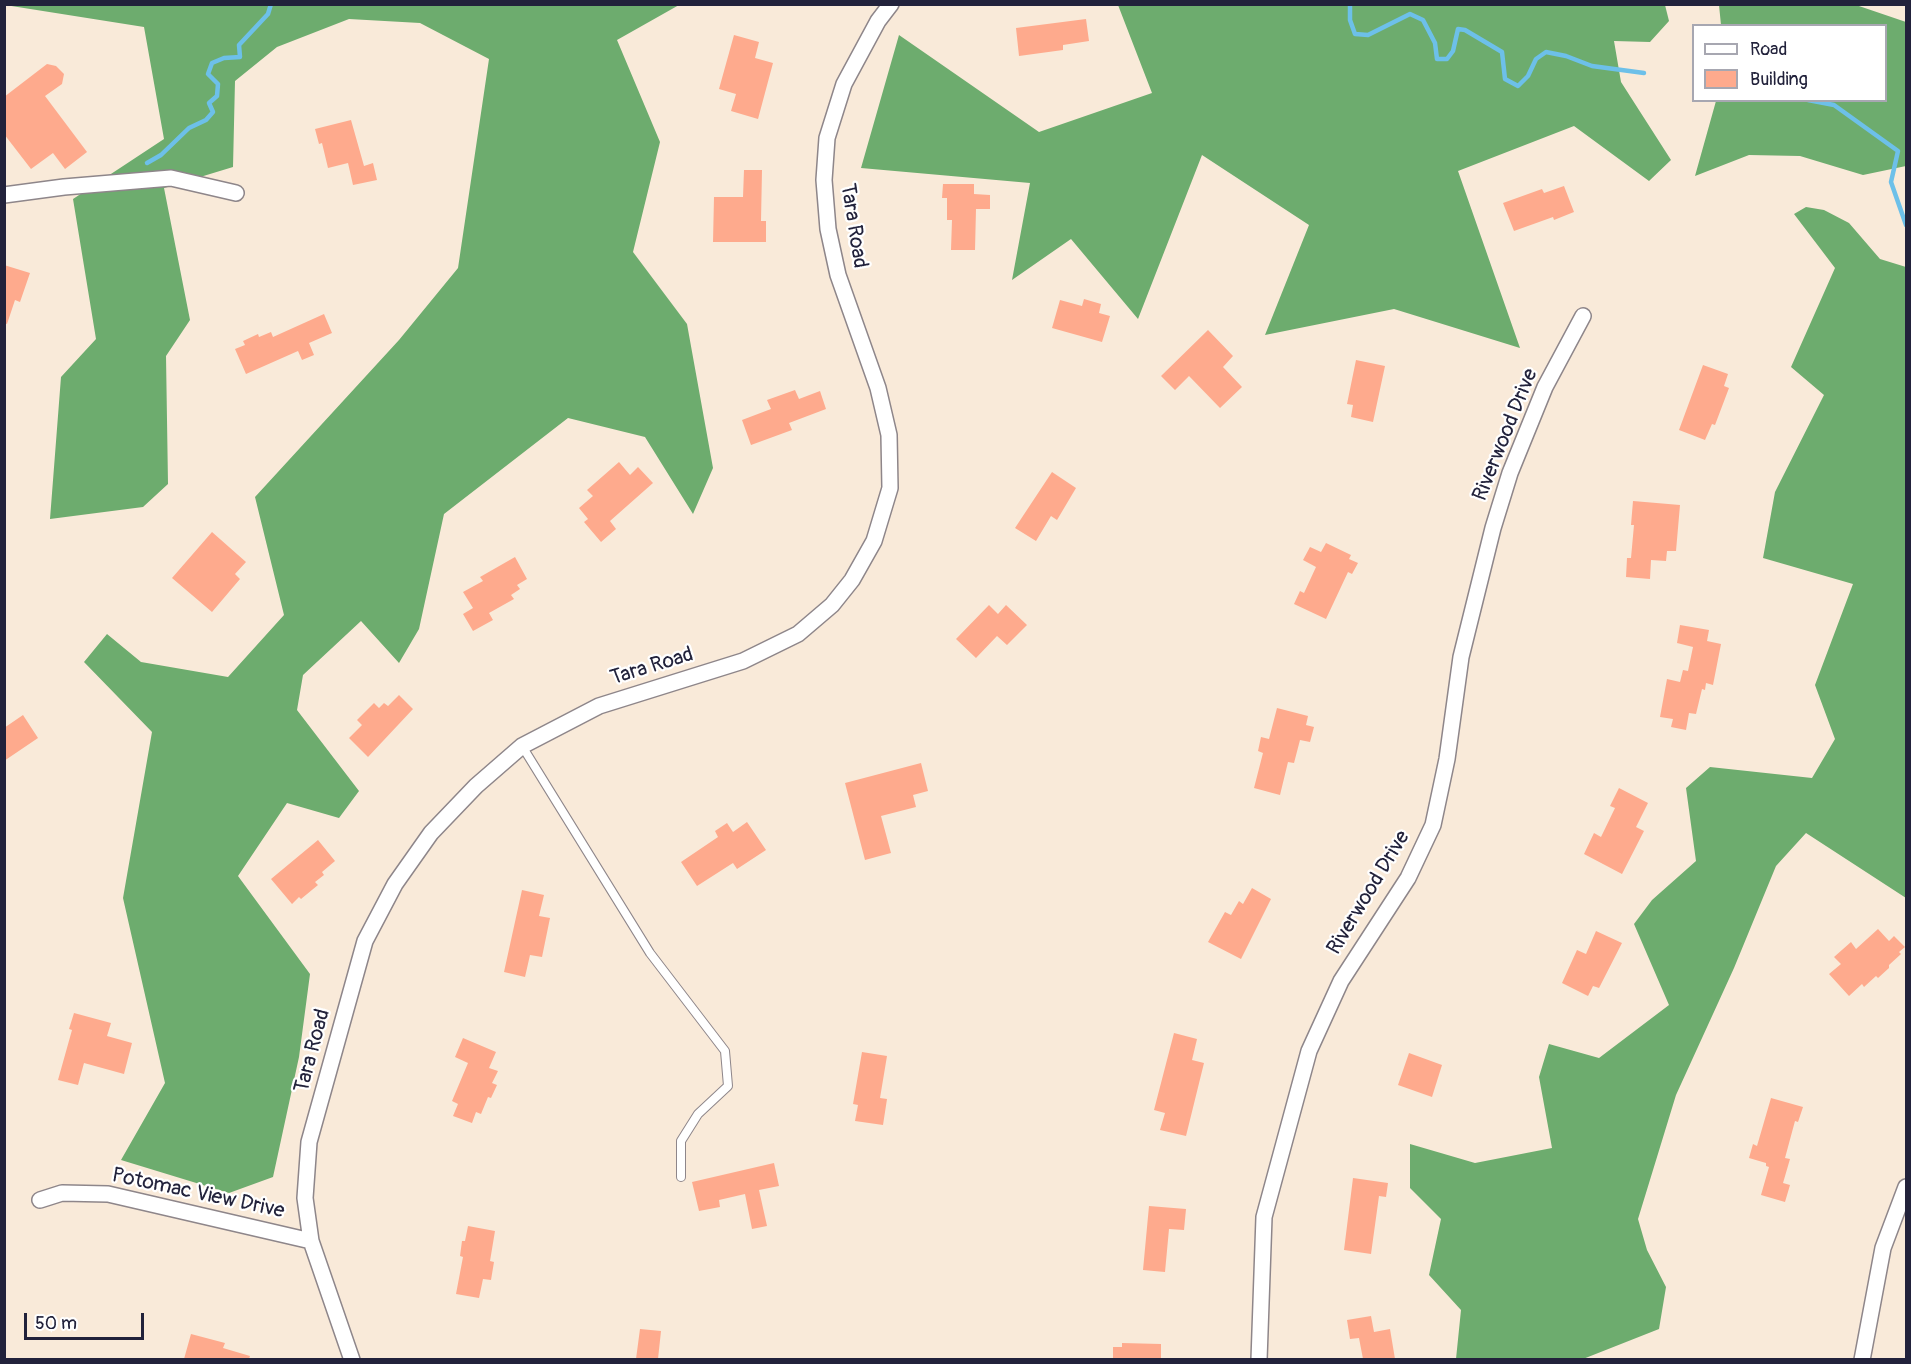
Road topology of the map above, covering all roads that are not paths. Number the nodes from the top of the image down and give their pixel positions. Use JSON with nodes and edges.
{"nodes":[{"id":1,"x":891,"y":4,"type":"edge"},
{"id":2,"x":236,"y":193,"type":"dead end"},
{"id":3,"x":4,"y":195,"type":"edge"},
{"id":4,"x":1583,"y":315,"type":"dead end"},
{"id":5,"x":522,"y":746,"type":"junction"},
{"id":6,"x":681,"y":1177,"type":"dead end"},
{"id":7,"x":1906,"y":1187,"type":"edge"},
{"id":8,"x":40,"y":1200,"type":"dead end"},
{"id":9,"x":311,"y":1241,"type":"junction"},
{"id":10,"x":352,"y":1359,"type":"edge"},
{"id":11,"x":1259,"y":1359,"type":"edge"},
{"id":12,"x":1862,"y":1359,"type":"edge"}],
"edges":[{"from":1,"to":5,"type":"street","name":"Tara Road"},
{"from":2,"to":3,"type":"street"},
{"from":4,"to":11,"type":"street","name":"Riverwood Drive"},
{"from":5,"to":6,"type":"lane"},
{"from":5,"to":9,"type":"street","name":"Tara Road"},
{"from":7,"to":12,"type":"street"},
{"from":8,"to":9,"type":"street","name":"Potomac View Drive"},
{"from":9,"to":10,"type":"street","name":"Tara Road"}]}
